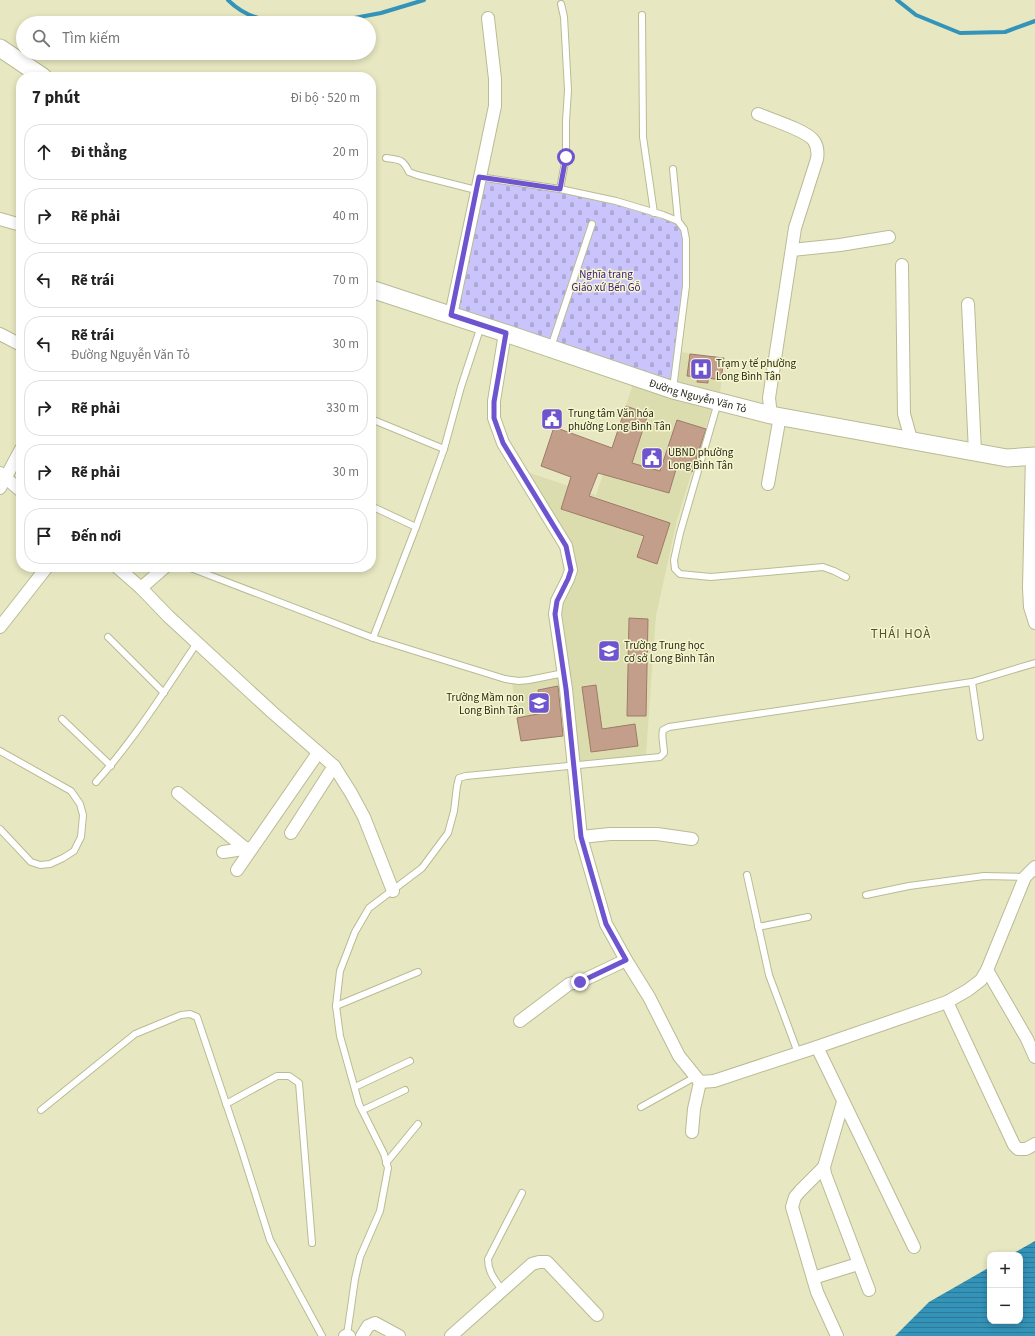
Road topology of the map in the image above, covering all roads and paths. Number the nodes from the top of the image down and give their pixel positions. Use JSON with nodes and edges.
{"nodes":[{"id":1,"x":561,"y":4,"type":"dead end"},
{"id":2,"x":642,"y":15,"type":"dead end"},
{"id":3,"x":488,"y":18,"type":"dead end"},
{"id":4,"x":0,"y":48,"type":"edge"},
{"id":5,"x":16,"y":59,"type":"edge"},
{"id":6,"x":18,"y":60,"type":"edge"},
{"id":7,"x":36,"y":72,"type":"edge"},
{"id":8,"x":758,"y":114,"type":"dead end"},
{"id":9,"x":386,"y":158,"type":"dead end"},
{"id":10,"x":673,"y":169,"type":"dead end"},
{"id":11,"x":479,"y":177,"type":"junction"},
{"id":12,"x":560,"y":189,"type":"junction"},
{"id":13,"x":476,"y":190,"type":"junction"},
{"id":14,"x":654,"y":213,"type":"junction"},
{"id":15,"x":0,"y":219,"type":"edge"},
{"id":16,"x":678,"y":221,"type":"junction"},
{"id":17,"x":16,"y":224,"type":"edge"},
{"id":18,"x":592,"y":224,"type":"dead end"},
{"id":19,"x":889,"y":238,"type":"dead end"},
{"id":20,"x":792,"y":250,"type":"junction"},
{"id":21,"x":902,"y":265,"type":"dead end"},
{"id":22,"x":376,"y":291,"type":"edge"},
{"id":23,"x":968,"y":304,"type":"dead end"},
{"id":24,"x":451,"y":315,"type":"junction"},
{"id":25,"x":482,"y":325,"type":"junction"},
{"id":26,"x":506,"y":333,"type":"junction"},
{"id":27,"x":0,"y":334,"type":"edge"},
{"id":28,"x":16,"y":342,"type":"edge"},
{"id":29,"x":550,"y":348,"type":"junction"},
{"id":30,"x":673,"y":390,"type":"junction"},
{"id":31,"x":718,"y":401,"type":"junction"},
{"id":32,"x":775,"y":415,"type":"junction"},
{"id":33,"x":376,"y":421,"type":"edge"},
{"id":34,"x":910,"y":440,"type":"junction"},
{"id":35,"x":444,"y":449,"type":"junction"},
{"id":36,"x":975,"y":452,"type":"junction"},
{"id":37,"x":1033,"y":456,"type":"edge"},
{"id":38,"x":16,"y":457,"type":"edge"},
{"id":39,"x":2,"y":479,"type":"edge"},
{"id":40,"x":768,"y":484,"type":"dead end"},
{"id":41,"x":16,"y":488,"type":"edge"},
{"id":42,"x":376,"y":508,"type":"edge"},
{"id":43,"x":416,"y":527,"type":"junction"},
{"id":44,"x":43,"y":572,"type":"edge"},
{"id":45,"x":123,"y":572,"type":"edge"},
{"id":46,"x":159,"y":572,"type":"edge"},
{"id":47,"x":201,"y":572,"type":"edge"},
{"id":48,"x":846,"y":576,"type":"dead end"},
{"id":49,"x":141,"y":588,"type":"junction"},
{"id":50,"x":1033,"y":607,"type":"edge"},
{"id":51,"x":1035,"y":623,"type":"edge"},
{"id":52,"x":0,"y":627,"type":"edge"},
{"id":53,"x":108,"y":637,"type":"dead end"},
{"id":54,"x":373,"y":638,"type":"junction"},
{"id":55,"x":197,"y":643,"type":"junction"},
{"id":56,"x":1035,"y":664,"type":"edge"},
{"id":57,"x":564,"y":673,"type":"junction"},
{"id":58,"x":972,"y":682,"type":"junction"},
{"id":59,"x":164,"y":692,"type":"junction"},
{"id":60,"x":62,"y":719,"type":"dead end"},
{"id":61,"x":980,"y":736,"type":"dead end"},
{"id":62,"x":0,"y":750,"type":"edge"},
{"id":63,"x":318,"y":753,"type":"junction"},
{"id":64,"x":111,"y":766,"type":"junction"},
{"id":65,"x":334,"y":766,"type":"junction"},
{"id":66,"x":574,"y":766,"type":"junction"},
{"id":67,"x":96,"y":782,"type":"dead end"},
{"id":68,"x":178,"y":793,"type":"dead end"},
{"id":69,"x":0,"y":829,"type":"edge"},
{"id":70,"x":291,"y":833,"type":"dead end"},
{"id":71,"x":581,"y":837,"type":"junction"},
{"id":72,"x":692,"y":839,"type":"dead end"},
{"id":73,"x":249,"y":848,"type":"junction"},
{"id":74,"x":223,"y":852,"type":"dead end"},
{"id":75,"x":1035,"y":867,"type":"edge"},
{"id":76,"x":237,"y":870,"type":"dead end"},
{"id":77,"x":747,"y":875,"type":"dead end"},
{"id":78,"x":1025,"y":877,"type":"junction"},
{"id":79,"x":393,"y":891,"type":"junction"},
{"id":80,"x":866,"y":895,"type":"dead end"},
{"id":81,"x":808,"y":917,"type":"dead end"},
{"id":82,"x":758,"y":927,"type":"junction"},
{"id":83,"x":626,"y":960,"type":"junction"},
{"id":84,"x":987,"y":970,"type":"junction"},
{"id":85,"x":418,"y":972,"type":"dead end"},
{"id":86,"x":947,"y":1002,"type":"junction"},
{"id":87,"x":336,"y":1006,"type":"junction"},
{"id":88,"x":520,"y":1021,"type":"dead end"},
{"id":89,"x":817,"y":1047,"type":"junction"},
{"id":90,"x":798,"y":1053,"type":"junction"},
{"id":91,"x":1035,"y":1057,"type":"edge"},
{"id":92,"x":410,"y":1061,"type":"dead end"},
{"id":93,"x":697,"y":1079,"type":"junction"},
{"id":94,"x":355,"y":1087,"type":"junction"},
{"id":95,"x":405,"y":1090,"type":"dead end"},
{"id":96,"x":843,"y":1102,"type":"junction"},
{"id":97,"x":226,"y":1104,"type":"junction"},
{"id":98,"x":641,"y":1108,"type":"dead end"},
{"id":99,"x":41,"y":1110,"type":"dead end"},
{"id":100,"x":363,"y":1110,"type":"junction"},
{"id":101,"x":418,"y":1124,"type":"dead end"},
{"id":102,"x":692,"y":1132,"type":"dead end"},
{"id":103,"x":1035,"y":1144,"type":"edge"},
{"id":104,"x":386,"y":1163,"type":"junction"},
{"id":105,"x":824,"y":1167,"type":"junction"},
{"id":106,"x":522,"y":1193,"type":"dead end"},
{"id":107,"x":312,"y":1243,"type":"dead end"},
{"id":108,"x":914,"y":1247,"type":"dead end"},
{"id":109,"x":858,"y":1264,"type":"junction"},
{"id":110,"x":813,"y":1278,"type":"junction"},
{"id":111,"x":502,"y":1290,"type":"junction"},
{"id":112,"x":869,"y":1290,"type":"dead end"},
{"id":113,"x":597,"y":1315,"type":"dead end"},
{"id":114,"x":322,"y":1336,"type":"edge"},
{"id":115,"x":347,"y":1336,"type":"edge"},
{"id":116,"x":362,"y":1336,"type":"edge"},
{"id":117,"x":399,"y":1336,"type":"edge"},
{"id":118,"x":451,"y":1336,"type":"edge"},
{"id":119,"x":837,"y":1336,"type":"edge"}],
"edges":[{"from":1,"to":12,"type":"lane"},
{"from":2,"to":14,"type":"lane"},
{"from":3,"to":11,"type":"street"},
{"from":4,"to":5,"type":"street"},
{"from":6,"to":7,"type":"street"},
{"from":8,"to":20,"type":"street"},
{"from":9,"to":13,"type":"lane"},
{"from":10,"to":16,"type":"lane"},
{"from":11,"to":12,"type":"lane"},
{"from":11,"to":13,"type":"street"},
{"from":12,"to":14,"type":"lane"},
{"from":13,"to":24,"type":"street"},
{"from":14,"to":16,"type":"lane"},
{"from":15,"to":17,"type":"street"},
{"from":16,"to":30,"type":"lane"},
{"from":18,"to":29,"type":"lane"},
{"from":19,"to":20,"type":"street"},
{"from":20,"to":32,"type":"street"},
{"from":21,"to":34,"type":"street"},
{"from":22,"to":24,"type":"street","name":"Đường Nguyễn Văn Tỏ"},
{"from":23,"to":36,"type":"street"},
{"from":24,"to":25,"type":"street","name":"Đường Nguyễn Văn Tỏ"},
{"from":25,"to":26,"type":"street","name":"Đường Nguyễn Văn Tỏ"},
{"from":25,"to":35,"type":"lane"},
{"from":26,"to":29,"type":"street","name":"Đường Nguyễn Văn Tỏ"},
{"from":26,"to":57,"type":"street"},
{"from":27,"to":28,"type":"street"},
{"from":29,"to":30,"type":"street","name":"Đường Nguyễn Văn Tỏ"},
{"from":30,"to":31,"type":"street","name":"Đường Nguyễn Văn Tỏ"},
{"from":31,"to":32,"type":"street","name":"Đường Nguyễn Văn Tỏ"},
{"from":31,"to":48,"type":"lane"},
{"from":32,"to":34,"type":"street","name":"Đường Nguyễn Văn Tỏ"},
{"from":32,"to":40,"type":"street"},
{"from":33,"to":35,"type":"lane"},
{"from":34,"to":36,"type":"street","name":"Đường Nguyễn Văn Tỏ"},
{"from":35,"to":43,"type":"lane"},
{"from":36,"to":37,"type":"street","name":"Đường Nguyễn Văn Tỏ"},
{"from":37,"to":50,"type":"street"},
{"from":38,"to":39,"type":"street"},
{"from":39,"to":41,"type":"street"},
{"from":42,"to":43,"type":"lane"},
{"from":43,"to":54,"type":"lane"},
{"from":44,"to":52,"type":"street"},
{"from":45,"to":49,"type":"street"},
{"from":46,"to":49,"type":"street"},
{"from":47,"to":54,"type":"lane"},
{"from":49,"to":55,"type":"street"},
{"from":50,"to":51,"type":"street"},
{"from":53,"to":59,"type":"lane"},
{"from":54,"to":57,"type":"lane"},
{"from":55,"to":59,"type":"lane"},
{"from":55,"to":63,"type":"street"},
{"from":56,"to":58,"type":"lane"},
{"from":57,"to":66,"type":"street"},
{"from":58,"to":61,"type":"lane"},
{"from":58,"to":66,"type":"lane"},
{"from":59,"to":64,"type":"lane"},
{"from":60,"to":64,"type":"lane"},
{"from":62,"to":69,"type":"lane"},
{"from":63,"to":65,"type":"street"},
{"from":63,"to":73,"type":"street"},
{"from":64,"to":67,"type":"lane"},
{"from":65,"to":70,"type":"street"},
{"from":65,"to":79,"type":"street"},
{"from":66,"to":71,"type":"street"},
{"from":66,"to":79,"type":"lane"},
{"from":68,"to":73,"type":"street"},
{"from":71,"to":72,"type":"street"},
{"from":71,"to":83,"type":"street"},
{"from":73,"to":74,"type":"street"},
{"from":73,"to":76,"type":"street"},
{"from":75,"to":78,"type":"street"},
{"from":77,"to":82,"type":"lane"},
{"from":78,"to":80,"type":"lane"},
{"from":78,"to":84,"type":"street"},
{"from":79,"to":87,"type":"lane"},
{"from":81,"to":82,"type":"lane"},
{"from":82,"to":90,"type":"lane"},
{"from":83,"to":88,"type":"street"},
{"from":83,"to":93,"type":"street"},
{"from":84,"to":86,"type":"street"},
{"from":84,"to":91,"type":"street"},
{"from":85,"to":87,"type":"lane"},
{"from":86,"to":89,"type":"street"},
{"from":86,"to":103,"type":"street"},
{"from":87,"to":94,"type":"lane"},
{"from":89,"to":90,"type":"street"},
{"from":89,"to":96,"type":"street"},
{"from":90,"to":93,"type":"street"},
{"from":92,"to":94,"type":"lane"},
{"from":93,"to":98,"type":"lane"},
{"from":93,"to":102,"type":"street"},
{"from":94,"to":100,"type":"lane"},
{"from":95,"to":100,"type":"lane"},
{"from":96,"to":105,"type":"street"},
{"from":96,"to":108,"type":"street"},
{"from":97,"to":99,"type":"lane"},
{"from":97,"to":107,"type":"lane"},
{"from":97,"to":114,"type":"lane"},
{"from":100,"to":104,"type":"lane"},
{"from":101,"to":104,"type":"lane"},
{"from":104,"to":115,"type":"lane"},
{"from":105,"to":109,"type":"street"},
{"from":105,"to":110,"type":"street"},
{"from":106,"to":111,"type":"lane"},
{"from":109,"to":110,"type":"street"},
{"from":109,"to":112,"type":"street"},
{"from":110,"to":119,"type":"street"},
{"from":111,"to":113,"type":"street"},
{"from":111,"to":118,"type":"street"},
{"from":116,"to":117,"type":"street"}]}
